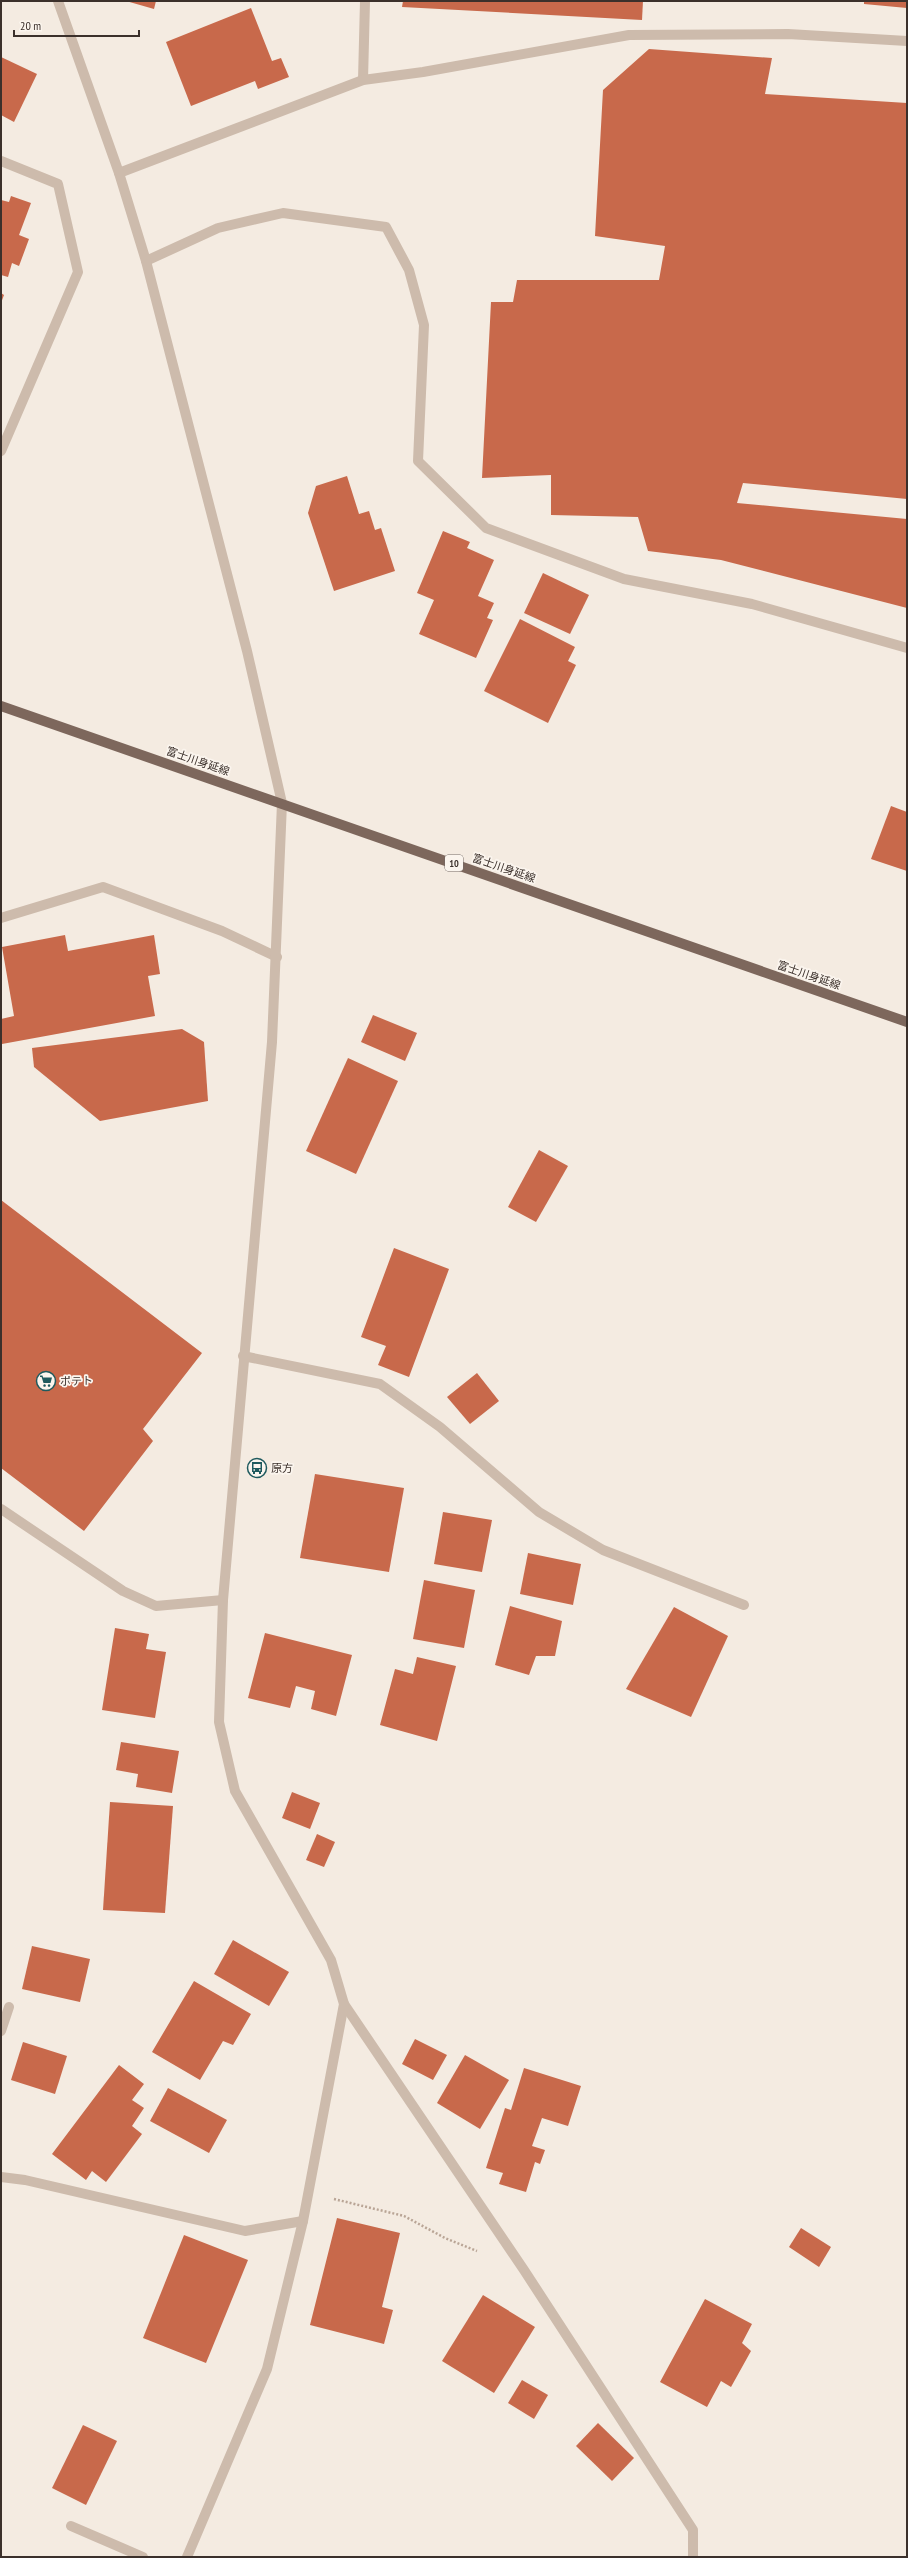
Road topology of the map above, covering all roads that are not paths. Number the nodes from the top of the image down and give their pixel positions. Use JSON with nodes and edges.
{"nodes":[{"id":1,"x":58,"y":1,"type":"edge"},
{"id":2,"x":365,"y":1,"type":"edge"},
{"id":3,"x":907,"y":41,"type":"edge"},
{"id":4,"x":363,"y":80,"type":"junction"},
{"id":5,"x":1,"y":160,"type":"edge"},
{"id":6,"x":119,"y":173,"type":"junction"},
{"id":7,"x":146,"y":261,"type":"junction"},
{"id":8,"x":1,"y":451,"type":"edge"},
{"id":9,"x":907,"y":648,"type":"edge"},
{"id":10,"x":1,"y":706,"type":"edge"},
{"id":11,"x":282,"y":803,"type":"junction"},
{"id":12,"x":1,"y":918,"type":"edge"},
{"id":13,"x":277,"y":957,"type":"junction"},
{"id":14,"x":907,"y":1022,"type":"edge"},
{"id":15,"x":243,"y":1356,"type":"junction"},
{"id":16,"x":1,"y":1509,"type":"edge"},
{"id":17,"x":223,"y":1600,"type":"junction"},
{"id":18,"x":744,"y":1605,"type":"dead end"},
{"id":19,"x":344,"y":2004,"type":"junction"},
{"id":20,"x":9,"y":2007,"type":"dead end"},
{"id":21,"x":1,"y":2031,"type":"edge"},
{"id":22,"x":1,"y":2176,"type":"edge"},
{"id":23,"x":303,"y":2221,"type":"junction"},
{"id":24,"x":71,"y":2526,"type":"dead end"},
{"id":25,"x":143,"y":2557,"type":"edge"},
{"id":26,"x":187,"y":2557,"type":"edge"},
{"id":27,"x":693,"y":2557,"type":"edge"}],
"edges":[{"from":1,"to":6,"type":"street"},
{"from":2,"to":4,"type":"street"},
{"from":3,"to":4,"type":"street"},
{"from":4,"to":6,"type":"street"},
{"from":5,"to":8,"type":"street"},
{"from":6,"to":7,"type":"street"},
{"from":7,"to":9,"type":"street"},
{"from":7,"to":11,"type":"street"},
{"from":10,"to":11,"type":"main road","name":"富士川身延線","number":"10"},
{"from":11,"to":13,"type":"street"},
{"from":11,"to":14,"type":"main road","name":"富士川身延線","number":"10"},
{"from":12,"to":13,"type":"street"},
{"from":13,"to":15,"type":"street"},
{"from":15,"to":17,"type":"street"},
{"from":15,"to":18,"type":"street"},
{"from":16,"to":17,"type":"street"},
{"from":17,"to":19,"type":"street"},
{"from":19,"to":23,"type":"street"},
{"from":19,"to":27,"type":"street"},
{"from":20,"to":21,"type":"street"},
{"from":22,"to":23,"type":"street"},
{"from":23,"to":26,"type":"street"},
{"from":24,"to":25,"type":"street"}]}
